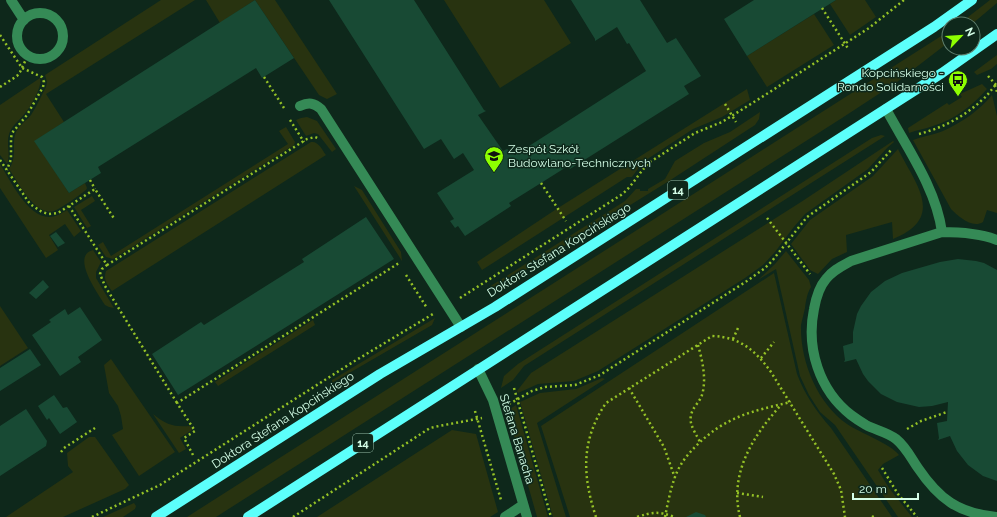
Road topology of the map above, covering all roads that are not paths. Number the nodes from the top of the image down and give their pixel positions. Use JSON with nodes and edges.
{"nodes":[{"id":1,"x":11,"y":0,"type":"edge"},
{"id":2,"x":972,"y":0,"type":"edge"},
{"id":3,"x":24,"y":20,"type":"junction"},
{"id":4,"x":997,"y":34,"type":"edge"},
{"id":5,"x":300,"y":106,"type":"dead end"},
{"id":6,"x":886,"y":109,"type":"junction"},
{"id":7,"x":942,"y":232,"type":"junction"},
{"id":8,"x":997,"y":240,"type":"edge"},
{"id":9,"x":461,"y":326,"type":"junction"},
{"id":10,"x":478,"y":370,"type":"junction"},
{"id":11,"x":523,"y":505,"type":"junction"},
{"id":12,"x":156,"y":517,"type":"edge"},
{"id":13,"x":248,"y":517,"type":"edge"},
{"id":14,"x":506,"y":517,"type":"edge"},
{"id":15,"x":527,"y":517,"type":"edge"},
{"id":16,"x":996,"y":517,"type":"edge"}],
"edges":[{"from":1,"to":3,"type":"street"},
{"from":2,"to":9,"type":"main road","name":"Doktora Stefana Kopcińskiego","number":"14"},
{"from":3,"to":3,"type":"street"},
{"from":4,"to":6,"type":"main road","number":"14"},
{"from":5,"to":9,"type":"street"},
{"from":6,"to":7,"type":"street"},
{"from":6,"to":10,"type":"main road","number":"14"},
{"from":7,"to":8,"type":"street"},
{"from":7,"to":16,"type":"street"},
{"from":9,"to":12,"type":"main road","name":"Doktora Stefana Kopcińskiego","number":"14"},
{"from":10,"to":11,"type":"street","name":"Stefana Banacha"},
{"from":10,"to":13,"type":"main road","number":"14"},
{"from":11,"to":14,"type":"street"},
{"from":11,"to":15,"type":"street","name":"Stefana Banacha"}]}
